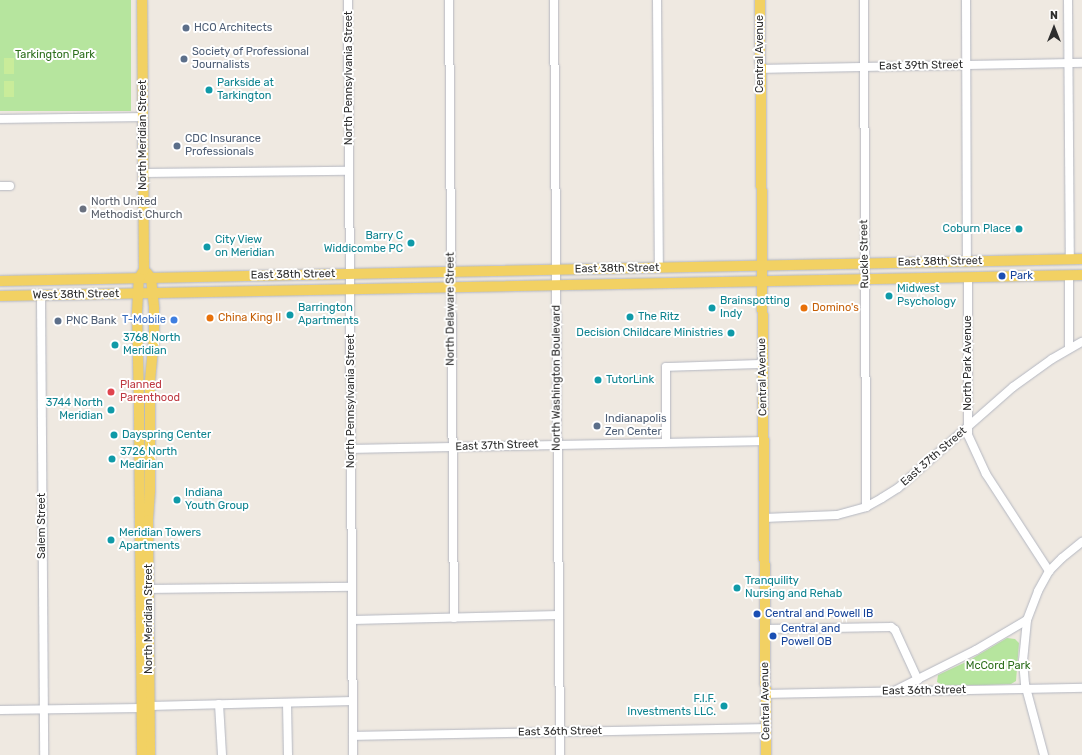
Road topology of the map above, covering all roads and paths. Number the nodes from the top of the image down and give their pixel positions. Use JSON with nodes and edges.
{"nodes":[{"id":1,"x":142,"y":0,"type":"edge"},
{"id":2,"x":348,"y":0,"type":"edge"},
{"id":3,"x":449,"y":0,"type":"edge"},
{"id":4,"x":554,"y":0,"type":"edge"},
{"id":5,"x":657,"y":0,"type":"edge"},
{"id":6,"x":760,"y":0,"type":"edge"},
{"id":7,"x":864,"y":0,"type":"edge"},
{"id":8,"x":966,"y":0,"type":"edge"},
{"id":9,"x":1068,"y":0,"type":"edge"},
{"id":10,"x":1082,"y":63,"type":"edge"},
{"id":11,"x":1068,"y":64,"type":"junction"},
{"id":12,"x":966,"y":65,"type":"junction"},
{"id":13,"x":864,"y":67,"type":"junction"},
{"id":14,"x":760,"y":69,"type":"junction"},
{"id":15,"x":143,"y":117,"type":"junction"},
{"id":16,"x":0,"y":119,"type":"edge"},
{"id":17,"x":350,"y":171,"type":"junction"},
{"id":18,"x":143,"y":174,"type":"junction"},
{"id":19,"x":0,"y":186,"type":"edge"},
{"id":20,"x":10,"y":186,"type":"dead end"},
{"id":21,"x":1070,"y":260,"type":"junction"},
{"id":22,"x":1082,"y":260,"type":"edge"},
{"id":23,"x":967,"y":262,"type":"junction"},
{"id":24,"x":865,"y":264,"type":"junction"},
{"id":25,"x":761,"y":265,"type":"junction"},
{"id":26,"x":659,"y":268,"type":"junction"},
{"id":27,"x":556,"y":270,"type":"junction"},
{"id":28,"x":450,"y":272,"type":"junction"},
{"id":29,"x":142,"y":274,"type":"junction"},
{"id":30,"x":350,"y":274,"type":"junction"},
{"id":31,"x":1069,"y":275,"type":"junction"},
{"id":32,"x":1082,"y":275,"type":"edge"},
{"id":33,"x":968,"y":277,"type":"junction"},
{"id":34,"x":151,"y":278,"type":"junction"},
{"id":35,"x":865,"y":279,"type":"junction"},
{"id":36,"x":762,"y":280,"type":"junction"},
{"id":37,"x":0,"y":281,"type":"edge"},
{"id":38,"x":556,"y":285,"type":"junction"},
{"id":39,"x":450,"y":287,"type":"junction"},
{"id":40,"x":350,"y":289,"type":"junction"},
{"id":41,"x":152,"y":293,"type":"junction"},
{"id":42,"x":138,"y":294,"type":"junction"},
{"id":43,"x":0,"y":296,"type":"edge"},
{"id":44,"x":40,"y":296,"type":"junction"},
{"id":45,"x":1082,"y":342,"type":"edge"},
{"id":46,"x":1069,"y":348,"type":"junction"},
{"id":47,"x":763,"y":364,"type":"junction"},
{"id":48,"x":968,"y":426,"type":"junction"},
{"id":49,"x":764,"y":440,"type":"junction"},
{"id":50,"x":666,"y":442,"type":"junction"},
{"id":51,"x":557,"y":444,"type":"junction"},
{"id":52,"x":452,"y":447,"type":"junction"},
{"id":53,"x":352,"y":449,"type":"junction"},
{"id":54,"x":866,"y":507,"type":"junction"},
{"id":55,"x":764,"y":518,"type":"junction"},
{"id":56,"x":1082,"y":542,"type":"edge"},
{"id":57,"x":1049,"y":572,"type":"junction"},
{"id":58,"x":352,"y":586,"type":"junction"},
{"id":59,"x":149,"y":589,"type":"junction"},
{"id":60,"x":559,"y":616,"type":"junction"},
{"id":61,"x":454,"y":618,"type":"junction"},
{"id":62,"x":353,"y":620,"type":"junction"},
{"id":63,"x":1027,"y":620,"type":"junction"},
{"id":64,"x":765,"y":629,"type":"junction"},
{"id":65,"x":918,"y":680,"type":"junction"},
{"id":66,"x":1082,"y":688,"type":"edge"},
{"id":67,"x":1027,"y":689,"type":"junction"},
{"id":68,"x":892,"y":692,"type":"junction"},
{"id":69,"x":766,"y":694,"type":"junction"},
{"id":70,"x":353,"y":701,"type":"junction"},
{"id":71,"x":287,"y":702,"type":"junction"},
{"id":72,"x":219,"y":704,"type":"junction"},
{"id":73,"x":145,"y":707,"type":"junction"},
{"id":74,"x":0,"y":710,"type":"edge"},
{"id":75,"x":43,"y":710,"type":"junction"},
{"id":76,"x":766,"y":728,"type":"junction"},
{"id":77,"x":560,"y":732,"type":"junction"},
{"id":78,"x":353,"y":736,"type":"junction"},
{"id":79,"x":44,"y":755,"type":"edge"},
{"id":80,"x":142,"y":755,"type":"edge"},
{"id":81,"x":150,"y":755,"type":"edge"},
{"id":82,"x":222,"y":755,"type":"edge"},
{"id":83,"x":288,"y":755,"type":"edge"},
{"id":84,"x":353,"y":755,"type":"edge"},
{"id":85,"x":560,"y":755,"type":"edge"},
{"id":86,"x":766,"y":755,"type":"edge"},
{"id":87,"x":1044,"y":755,"type":"edge"}],
"edges":[{"from":1,"to":15,"type":"main road","name":"North Meridian Street"},
{"from":2,"to":17,"type":"street","name":"North Pennsylvania Street"},
{"from":3,"to":28,"type":"street","name":"North Delaware Street"},
{"from":4,"to":27,"type":"street","name":"North Washington Boulevard"},
{"from":5,"to":26,"type":"street"},
{"from":6,"to":14,"type":"main road","name":"Central Avenue"},
{"from":7,"to":13,"type":"street","name":"Ruckle Street"},
{"from":8,"to":12,"type":"street"},
{"from":9,"to":11,"type":"street"},
{"from":10,"to":11,"type":"street","name":"East 39th Street"},
{"from":11,"to":12,"type":"street","name":"East 39th Street"},
{"from":11,"to":21,"type":"street"},
{"from":12,"to":13,"type":"street","name":"East 39th Street"},
{"from":12,"to":23,"type":"street"},
{"from":13,"to":14,"type":"street","name":"East 39th Street"},
{"from":13,"to":24,"type":"street","name":"Ruckle Street"},
{"from":14,"to":25,"type":"main road","name":"Central Avenue"},
{"from":15,"to":16,"type":"street"},
{"from":15,"to":18,"type":"main road","name":"North Meridian Street"},
{"from":17,"to":18,"type":"street"},
{"from":17,"to":30,"type":"street","name":"North Pennsylvania Street"},
{"from":18,"to":29,"type":"main road","name":"North Meridian Street"},
{"from":19,"to":20,"type":"street"},
{"from":21,"to":22,"type":"main road","name":"East 38th Street"},
{"from":21,"to":23,"type":"main road","name":"East 38th Street"},
{"from":23,"to":24,"type":"main road","name":"East 38th Street"},
{"from":24,"to":25,"type":"main road","name":"East 38th Street"},
{"from":24,"to":35,"type":"street","name":"Ruckle Street"},
{"from":25,"to":26,"type":"main road","name":"East 38th Street"},
{"from":25,"to":36,"type":"main road","name":"Central Avenue"},
{"from":26,"to":27,"type":"main road","name":"East 38th Street"},
{"from":27,"to":28,"type":"main road","name":"East 38th Street"},
{"from":27,"to":38,"type":"street","name":"North Washington Boulevard"},
{"from":28,"to":30,"type":"main road","name":"East 38th Street"},
{"from":28,"to":39,"type":"street","name":"North Delaware Street"},
{"from":29,"to":34,"type":"main road","name":"West 38th Street"},
{"from":29,"to":37,"type":"main road","name":"West 38th Street"},
{"from":29,"to":42,"type":"main road","name":"North Meridian Street"},
{"from":30,"to":34,"type":"main road","name":"East 38th Street"},
{"from":30,"to":40,"type":"street","name":"North Pennsylvania Street"},
{"from":31,"to":32,"type":"main road","name":"East 38th Street"},
{"from":31,"to":33,"type":"main road","name":"East 38th Street"},
{"from":31,"to":46,"type":"street"},
{"from":33,"to":35,"type":"main road","name":"East 38th Street"},
{"from":33,"to":48,"type":"street","name":"North Park Avenue"},
{"from":34,"to":41,"type":"main road","name":"North Meridian Street"},
{"from":35,"to":36,"type":"main road","name":"East 38th Street"},
{"from":35,"to":54,"type":"street","name":"Ruckle Street"},
{"from":36,"to":38,"type":"main road","name":"East 38th Street"},
{"from":36,"to":47,"type":"main road","name":"Central Avenue"},
{"from":38,"to":39,"type":"main road","name":"East 38th Street"},
{"from":38,"to":51,"type":"street","name":"North Washington Boulevard"},
{"from":39,"to":40,"type":"main road","name":"East 38th Street"},
{"from":39,"to":52,"type":"street","name":"North Delaware Street"},
{"from":40,"to":41,"type":"main road","name":"East 38th Street"},
{"from":40,"to":53,"type":"street","name":"North Pennsylvania Street"},
{"from":41,"to":42,"type":"main road","name":"West 38th Street"},
{"from":41,"to":59,"type":"main road","name":"North Meridian Street"},
{"from":42,"to":44,"type":"main road","name":"West 38th Street"},
{"from":42,"to":73,"type":"main road","name":"North Meridian Street"},
{"from":43,"to":44,"type":"main road","name":"West 38th Street"},
{"from":44,"to":75,"type":"street","name":"Salem Street"},
{"from":45,"to":46,"type":"street","name":"East 37th Street"},
{"from":46,"to":48,"type":"street","name":"East 37th Street"},
{"from":47,"to":49,"type":"main road","name":"Central Avenue"},
{"from":47,"to":50,"type":"street"},
{"from":48,"to":54,"type":"street","name":"East 37th Street"},
{"from":48,"to":57,"type":"street","name":"North Park Avenue"},
{"from":49,"to":50,"type":"street","name":"East 37th Street"},
{"from":49,"to":55,"type":"main road","name":"Central Avenue"},
{"from":50,"to":51,"type":"street","name":"East 37th Street"},
{"from":51,"to":52,"type":"street","name":"East 37th Street"},
{"from":51,"to":60,"type":"street","name":"North Washington Boulevard"},
{"from":52,"to":53,"type":"street","name":"East 37th Street"},
{"from":52,"to":61,"type":"street","name":"North Delaware Street"},
{"from":53,"to":58,"type":"street","name":"North Pennsylvania Street"},
{"from":54,"to":55,"type":"street","name":"East 37th Street"},
{"from":55,"to":64,"type":"main road","name":"Central Avenue"},
{"from":56,"to":57,"type":"street"},
{"from":57,"to":63,"type":"street"},
{"from":58,"to":59,"type":"street"},
{"from":58,"to":62,"type":"street","name":"North Pennsylvania Street"},
{"from":59,"to":73,"type":"main road","name":"North Meridian Street"},
{"from":60,"to":61,"type":"street"},
{"from":60,"to":77,"type":"street","name":"North Washington Boulevard"},
{"from":61,"to":62,"type":"street"},
{"from":62,"to":70,"type":"street","name":"North Pennsylvania Street"},
{"from":63,"to":65,"type":"street"},
{"from":63,"to":67,"type":"street"},
{"from":64,"to":65,"type":"street"},
{"from":64,"to":69,"type":"main road","name":"Central Avenue"},
{"from":65,"to":68,"type":"street"},
{"from":66,"to":67,"type":"street","name":"East 36th Street"},
{"from":67,"to":68,"type":"street","name":"East 36th Street"},
{"from":67,"to":87,"type":"street"},
{"from":68,"to":69,"type":"street","name":"East 36th Street"},
{"from":69,"to":76,"type":"main road","name":"Central Avenue"},
{"from":70,"to":71,"type":"street"},
{"from":70,"to":78,"type":"street","name":"North Pennsylvania Street"},
{"from":71,"to":72,"type":"street"},
{"from":71,"to":83,"type":"street"},
{"from":72,"to":73,"type":"street"},
{"from":72,"to":82,"type":"street"},
{"from":73,"to":75,"type":"street"},
{"from":73,"to":80,"type":"main road","name":"North Meridian Street"},
{"from":73,"to":81,"type":"main road","name":"North Meridian Street"},
{"from":74,"to":75,"type":"street"},
{"from":75,"to":79,"type":"street","name":"Salem Street"},
{"from":76,"to":77,"type":"street","name":"East 36th Street"},
{"from":76,"to":86,"type":"main road","name":"Central Avenue"},
{"from":77,"to":78,"type":"street","name":"East 36th Street"},
{"from":77,"to":85,"type":"street","name":"North Washington Boulevard"},
{"from":78,"to":84,"type":"street","name":"North Pennsylvania Street"}]}
